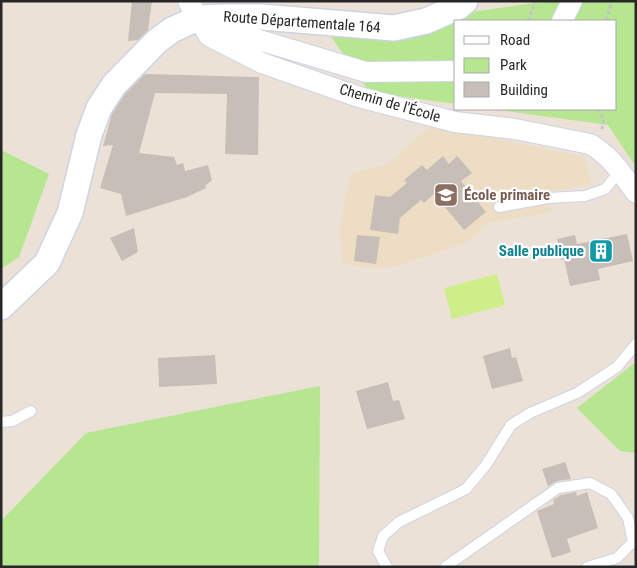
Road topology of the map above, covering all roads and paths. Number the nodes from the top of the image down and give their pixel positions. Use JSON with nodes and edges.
{"nodes":[{"id":1,"x":465,"y":1,"type":"edge"},
{"id":2,"x":535,"y":1,"type":"edge"},
{"id":3,"x":572,"y":1,"type":"edge"},
{"id":4,"x":612,"y":1,"type":"edge"},
{"id":5,"x":198,"y":18,"type":"edge"},
{"id":6,"x":528,"y":20,"type":"edge"},
{"id":7,"x":562,"y":20,"type":"edge"},
{"id":8,"x":606,"y":20,"type":"edge"},
{"id":9,"x":454,"y":72,"type":"edge"},
{"id":10,"x":620,"y":171,"type":"junction"},
{"id":11,"x":636,"y":193,"type":"edge"},
{"id":12,"x":499,"y":207,"type":"dead end"},
{"id":13,"x":1,"y":307,"type":"edge"},
{"id":14,"x":636,"y":344,"type":"edge"},
{"id":15,"x":31,"y":411,"type":"dead end"},
{"id":16,"x":1,"y":422,"type":"edge"},
{"id":17,"x":387,"y":567,"type":"edge"},
{"id":18,"x":446,"y":567,"type":"edge"},
{"id":19,"x":587,"y":567,"type":"edge"}],
"edges":[{"from":1,"to":5,"type":"street","name":"Route Départementale 164"},
{"from":2,"to":6,"type":"path"},
{"from":3,"to":7,"type":"street"},
{"from":4,"to":8,"type":"path"},
{"from":5,"to":9,"type":"street"},
{"from":5,"to":10,"type":"street","name":"Chemin de l'École"},
{"from":5,"to":13,"type":"street","name":"Route Départementale 164"},
{"from":10,"to":11,"type":"street","name":"Chemin de l'École"},
{"from":10,"to":12,"type":"lane"},
{"from":14,"to":17,"type":"lane"},
{"from":15,"to":16,"type":"lane"},
{"from":18,"to":19,"type":"lane"}]}
